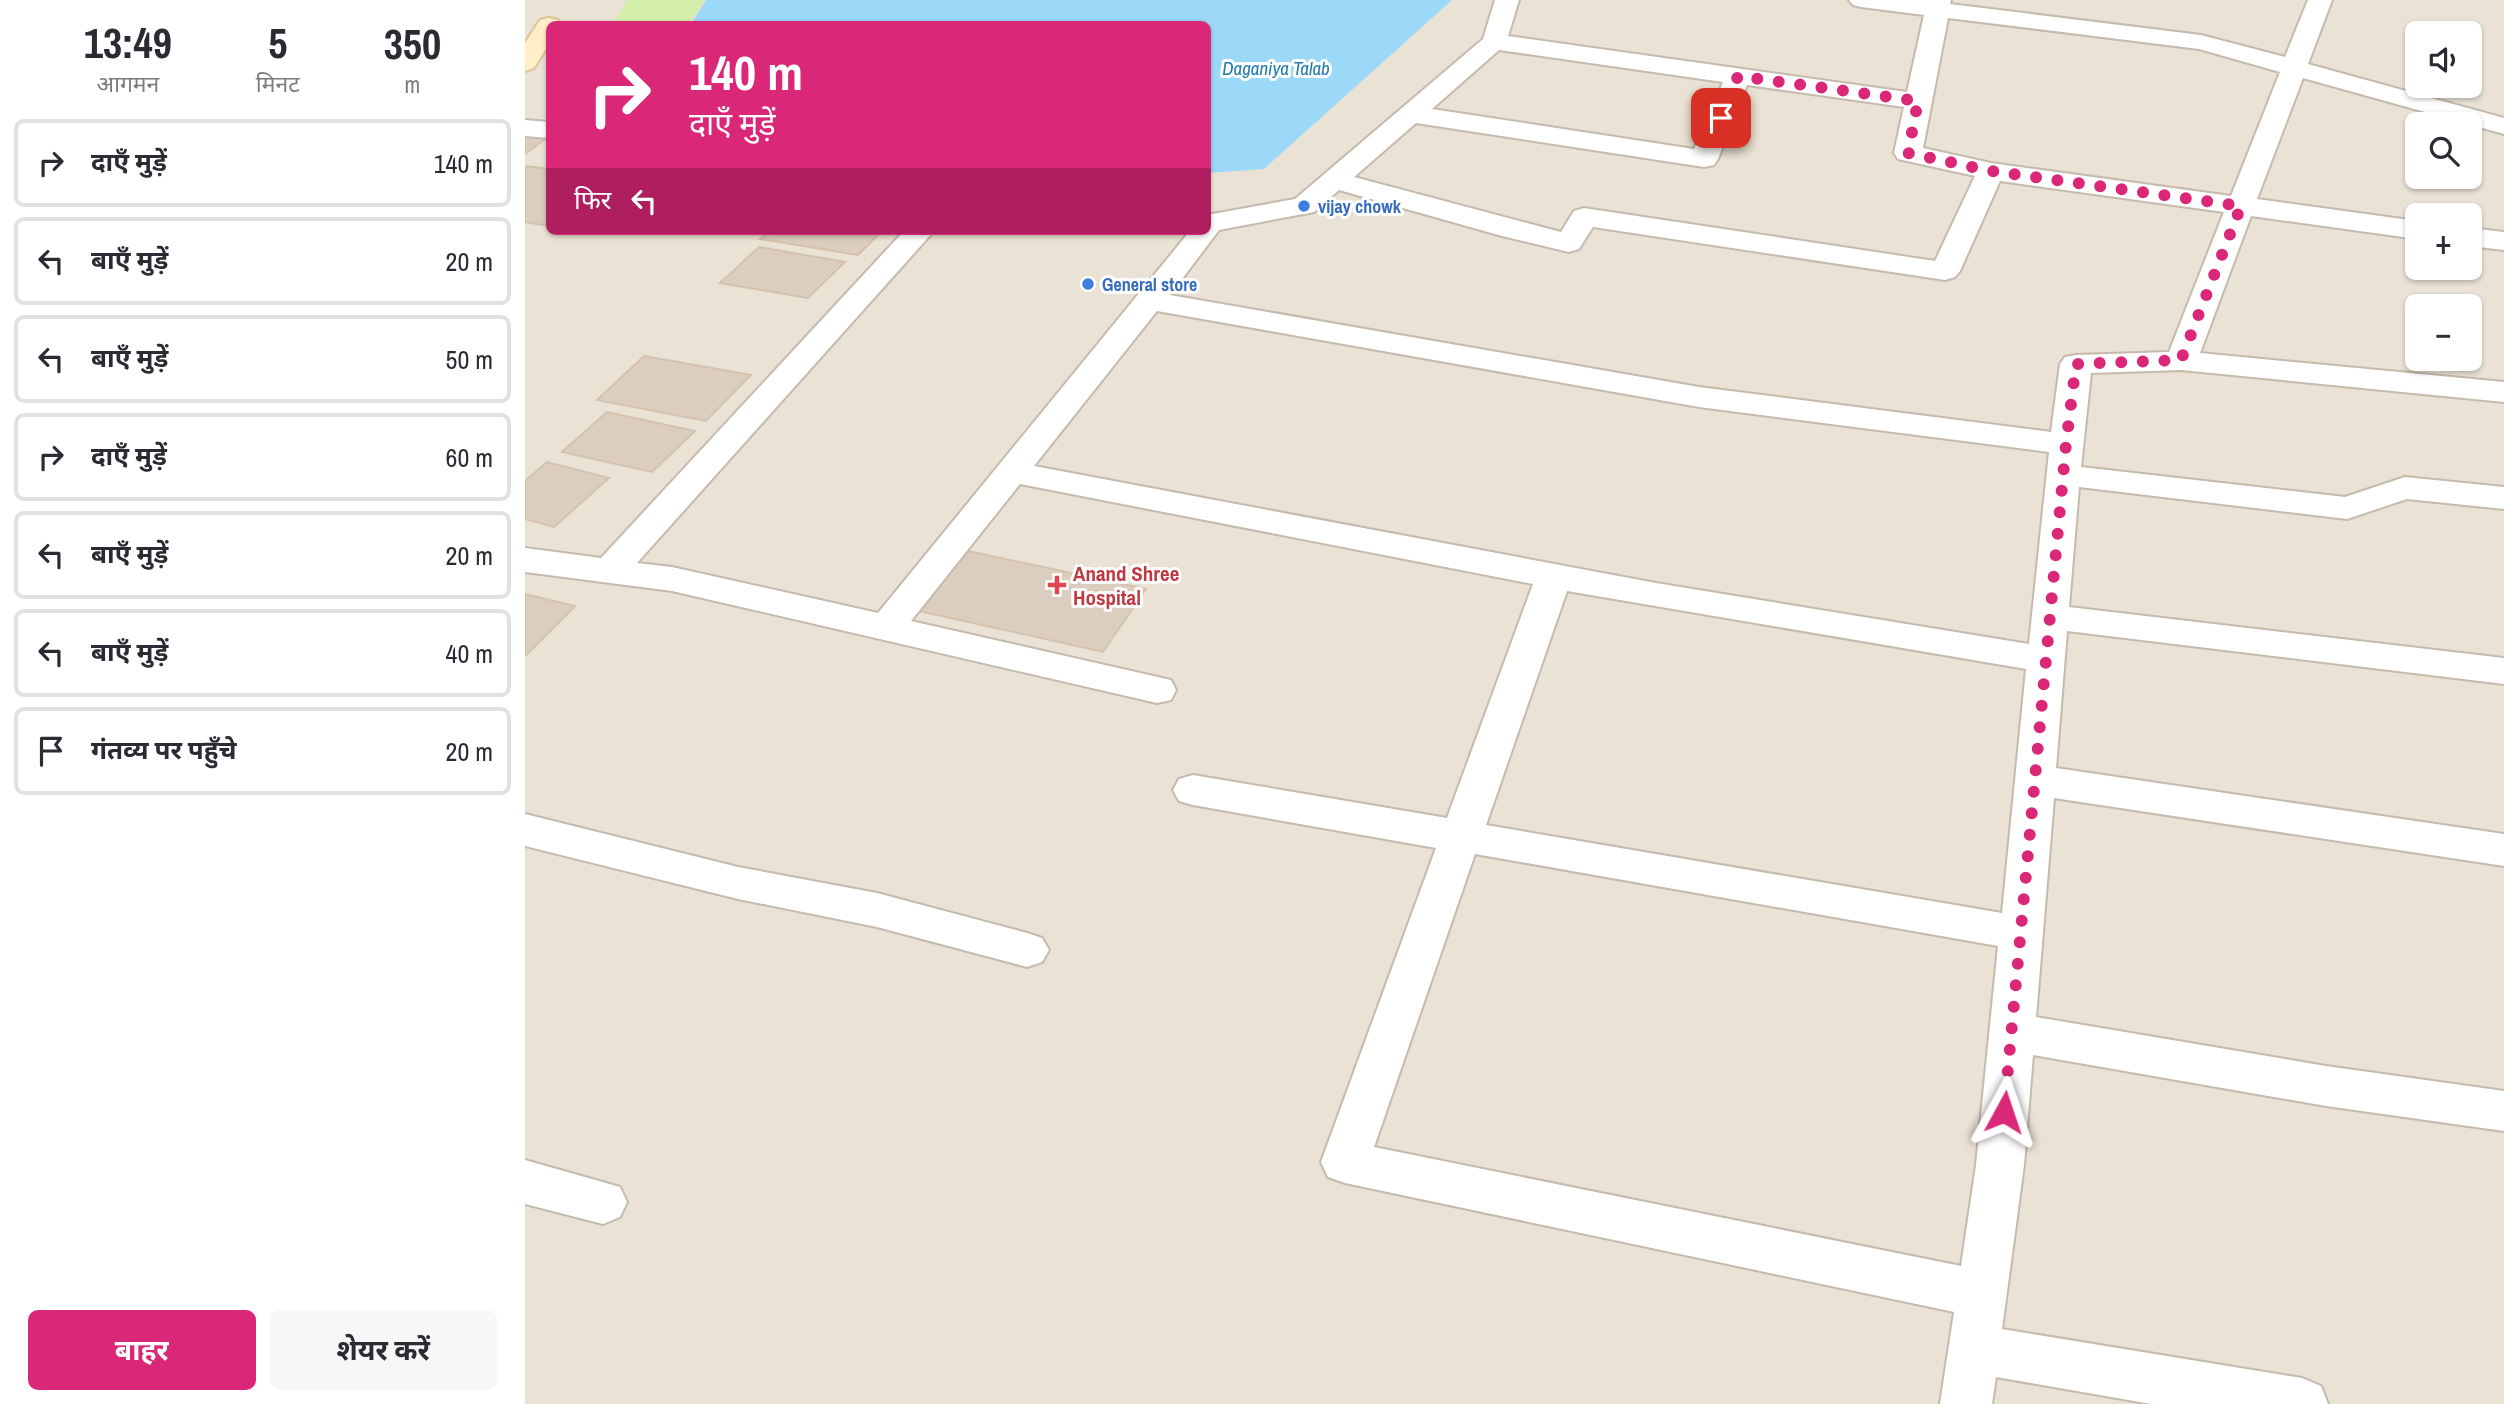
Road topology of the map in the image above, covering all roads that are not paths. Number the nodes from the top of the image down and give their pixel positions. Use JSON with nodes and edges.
{"nodes":[{"id":1,"x":1507,"y":0,"type":"edge"},
{"id":2,"x":1861,"y":0,"type":"edge"},
{"id":3,"x":2321,"y":0,"type":"edge"},
{"id":4,"x":1938,"y":4,"type":"edge"},
{"id":5,"x":544,"y":18,"type":"edge"},
{"id":6,"x":1493,"y":42,"type":"junction"},
{"id":7,"x":525,"y":63,"type":"edge"},
{"id":8,"x":2295,"y":70,"type":"junction"},
{"id":9,"x":1738,"y":76,"type":"junction"},
{"id":10,"x":1918,"y":101,"type":"junction"},
{"id":11,"x":1410,"y":114,"type":"junction"},
{"id":12,"x":2504,"y":126,"type":"edge"},
{"id":13,"x":525,"y":128,"type":"edge"},
{"id":14,"x":546,"y":130,"type":"edge"},
{"id":15,"x":1991,"y":171,"type":"junction"},
{"id":16,"x":1333,"y":180,"type":"junction"},
{"id":17,"x":2241,"y":206,"type":"junction"},
{"id":18,"x":1211,"y":226,"type":"edge"},
{"id":19,"x":2405,"y":228,"type":"edge"},
{"id":20,"x":916,"y":235,"type":"edge"},
{"id":21,"x":1202,"y":235,"type":"edge"},
{"id":22,"x":2482,"y":238,"type":"edge"},
{"id":23,"x":2504,"y":241,"type":"edge"},
{"id":24,"x":1149,"y":300,"type":"junction"},
{"id":25,"x":2181,"y":360,"type":"junction"},
{"id":26,"x":2504,"y":392,"type":"edge"},
{"id":27,"x":2064,"y":459,"type":"junction"},
{"id":28,"x":1010,"y":472,"type":"junction"},
{"id":29,"x":2504,"y":498,"type":"edge"},
{"id":30,"x":525,"y":560,"type":"edge"},
{"id":31,"x":609,"y":571,"type":"junction"},
{"id":32,"x":1553,"y":578,"type":"junction"},
{"id":33,"x":2050,"y":617,"type":"junction"},
{"id":34,"x":885,"y":628,"type":"junction"},
{"id":35,"x":2045,"y":659,"type":"junction"},
{"id":36,"x":2504,"y":671,"type":"edge"},
{"id":37,"x":1157,"y":690,"type":"dead end"},
{"id":38,"x":2035,"y":780,"type":"junction"},
{"id":39,"x":1193,"y":790,"type":"dead end"},
{"id":40,"x":525,"y":830,"type":"edge"},
{"id":41,"x":1461,"y":837,"type":"junction"},
{"id":42,"x":2504,"y":850,"type":"edge"},
{"id":43,"x":2021,"y":933,"type":"junction"},
{"id":44,"x":1027,"y":950,"type":"dead end"},
{"id":45,"x":2012,"y":1032,"type":"junction"},
{"id":46,"x":2504,"y":1111,"type":"edge"},
{"id":47,"x":525,"y":1182,"type":"edge"},
{"id":48,"x":603,"y":1202,"type":"dead end"},
{"id":49,"x":1982,"y":1294,"type":"junction"},
{"id":50,"x":1974,"y":1349,"type":"junction"},
{"id":51,"x":1966,"y":1404,"type":"edge"},
{"id":52,"x":2302,"y":1404,"type":"edge"}],
"edges":[{"from":1,"to":6,"type":"street"},
{"from":2,"to":4,"type":"street"},
{"from":3,"to":8,"type":"street"},
{"from":4,"to":8,"type":"street"},
{"from":4,"to":10,"type":"street"},
{"from":5,"to":7,"type":"street"},
{"from":6,"to":9,"type":"street"},
{"from":6,"to":11,"type":"street"},
{"from":8,"to":12,"type":"street"},
{"from":8,"to":17,"type":"street"},
{"from":9,"to":10,"type":"street"},
{"from":9,"to":11,"type":"street"},
{"from":10,"to":15,"type":"street"},
{"from":11,"to":16,"type":"street"},
{"from":13,"to":14,"type":"street"},
{"from":15,"to":16,"type":"street"},
{"from":15,"to":17,"type":"street"},
{"from":16,"to":18,"type":"street"},
{"from":17,"to":19,"type":"street"},
{"from":17,"to":25,"type":"street"},
{"from":20,"to":31,"type":"street"},
{"from":21,"to":24,"type":"street"},
{"from":22,"to":23,"type":"street"},
{"from":24,"to":27,"type":"street"},
{"from":24,"to":28,"type":"street"},
{"from":25,"to":26,"type":"street"},
{"from":25,"to":27,"type":"street"},
{"from":27,"to":29,"type":"street"},
{"from":27,"to":33,"type":"street"},
{"from":28,"to":32,"type":"street"},
{"from":28,"to":34,"type":"street"},
{"from":30,"to":31,"type":"street"},
{"from":31,"to":34,"type":"street"},
{"from":32,"to":35,"type":"street"},
{"from":32,"to":41,"type":"street"},
{"from":33,"to":35,"type":"street"},
{"from":33,"to":36,"type":"street"},
{"from":34,"to":37,"type":"street"},
{"from":35,"to":38,"type":"street"},
{"from":38,"to":42,"type":"street"},
{"from":38,"to":43,"type":"street"},
{"from":39,"to":41,"type":"street"},
{"from":40,"to":44,"type":"street"},
{"from":41,"to":43,"type":"street"},
{"from":41,"to":49,"type":"street"},
{"from":43,"to":45,"type":"street"},
{"from":45,"to":46,"type":"street"},
{"from":45,"to":49,"type":"street"},
{"from":47,"to":48,"type":"street"},
{"from":49,"to":50,"type":"street"},
{"from":50,"to":51,"type":"street"},
{"from":50,"to":52,"type":"street"}]}
